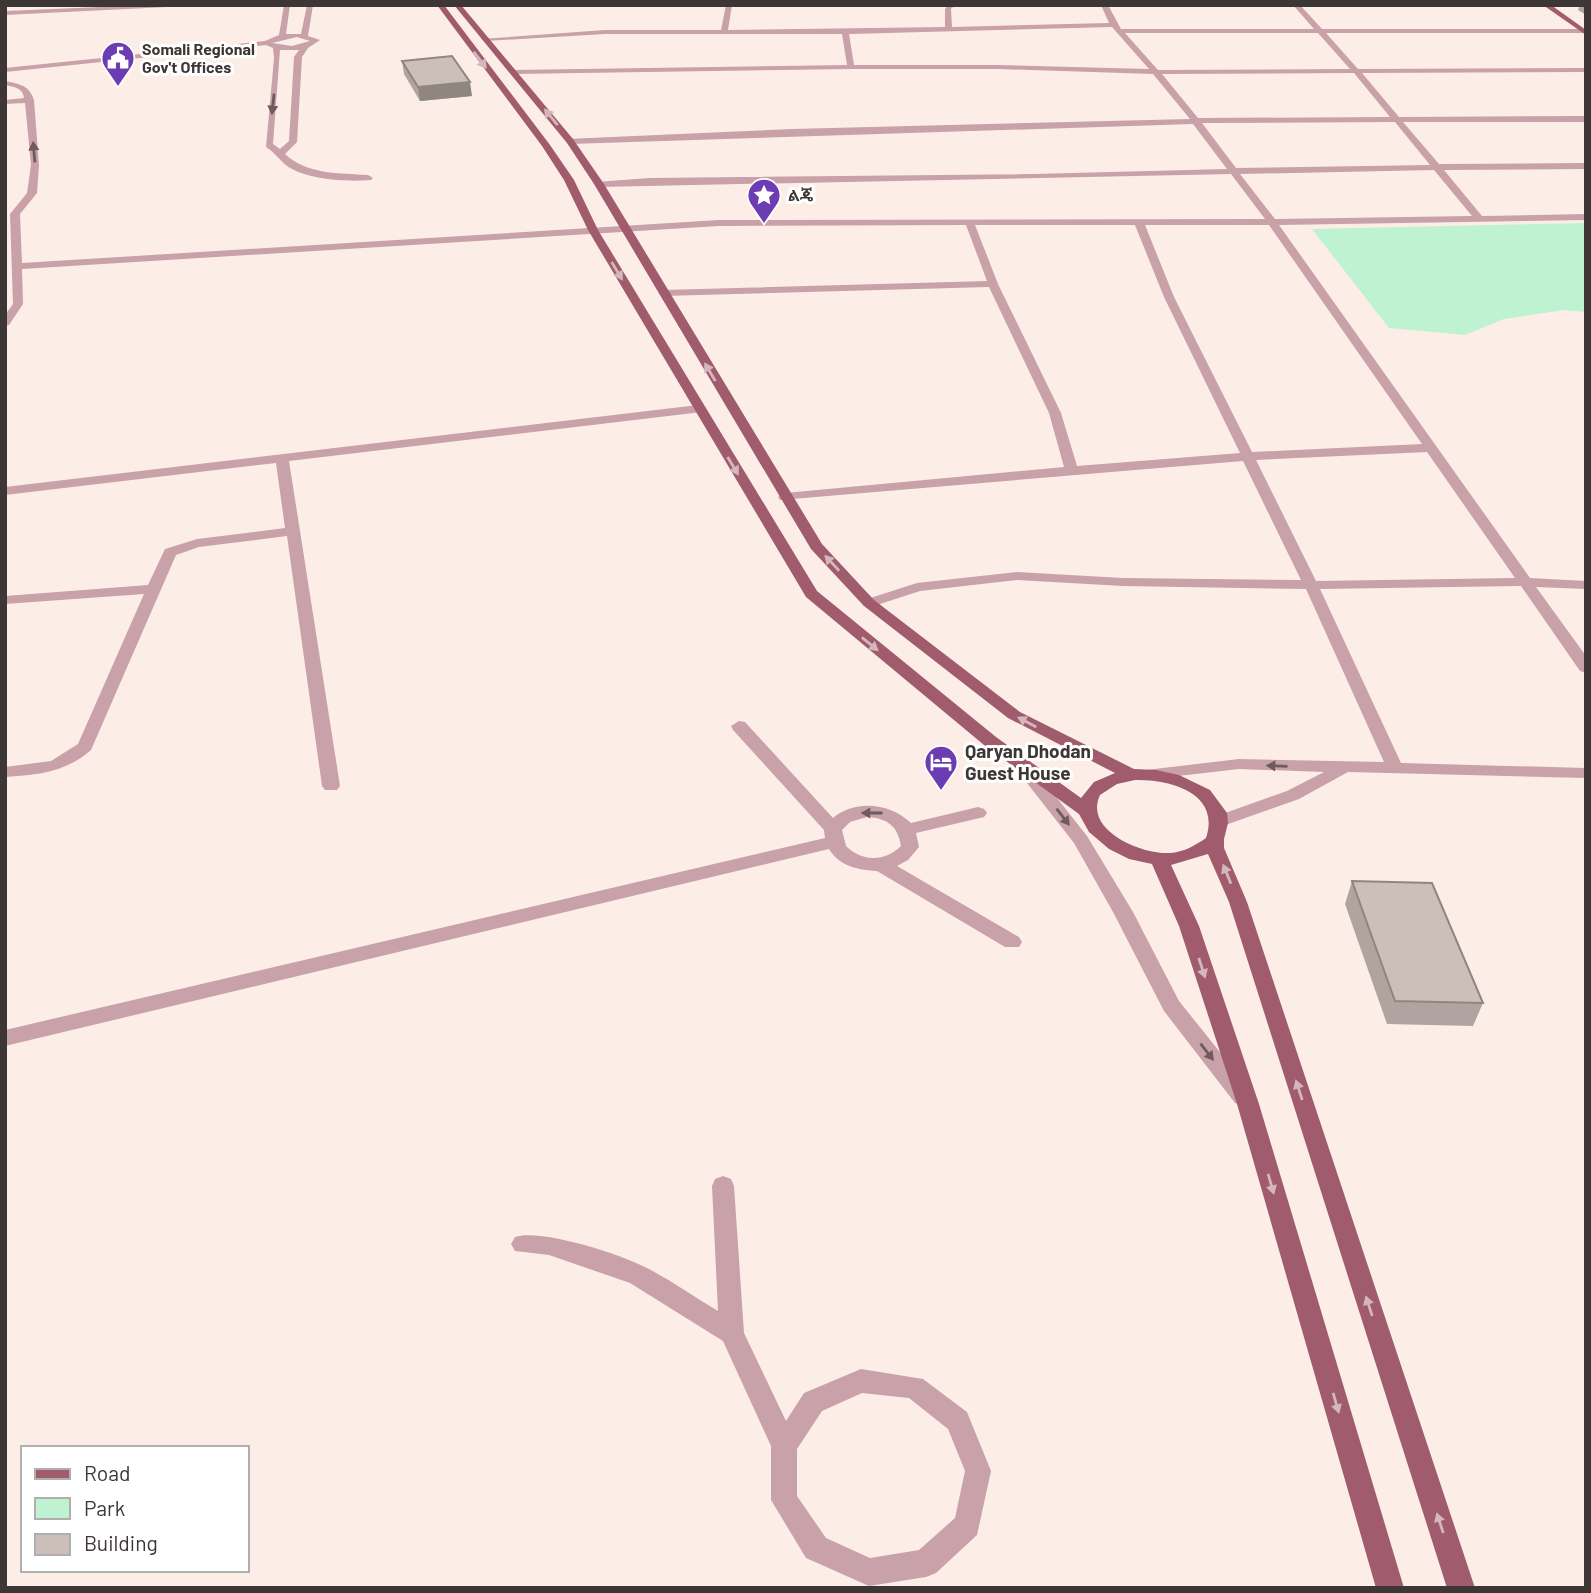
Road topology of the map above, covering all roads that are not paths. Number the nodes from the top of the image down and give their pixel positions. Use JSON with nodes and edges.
{"nodes":[{"id":1,"x":109,"y":5,"type":"edge"},
{"id":2,"x":205,"y":5,"type":"edge"},
{"id":3,"x":287,"y":5,"type":"edge"},
{"id":4,"x":310,"y":5,"type":"edge"},
{"id":5,"x":440,"y":5,"type":"edge"},
{"id":6,"x":457,"y":5,"type":"edge"},
{"id":7,"x":729,"y":5,"type":"edge"},
{"id":8,"x":952,"y":5,"type":"edge"},
{"id":9,"x":1104,"y":5,"type":"edge"},
{"id":10,"x":1296,"y":5,"type":"edge"},
{"id":11,"x":1546,"y":5,"type":"edge"},
{"id":12,"x":1562,"y":5,"type":"edge"},
{"id":13,"x":5,"y":11,"type":"edge"},
{"id":14,"x":1578,"y":16,"type":"dead end"},
{"id":15,"x":1117,"y":28,"type":"junction"},
{"id":16,"x":949,"y":29,"type":"junction"},
{"id":17,"x":1318,"y":30,"type":"junction"},
{"id":18,"x":724,"y":32,"type":"junction"},
{"id":19,"x":845,"y":32,"type":"junction"},
{"id":20,"x":1584,"y":32,"type":"edge"},
{"id":21,"x":304,"y":36,"type":"junction"},
{"id":22,"x":282,"y":37,"type":"junction"},
{"id":23,"x":485,"y":39,"type":"junction"},
{"id":24,"x":267,"y":43,"type":"junction"},
{"id":25,"x":304,"y":46,"type":"junction"},
{"id":26,"x":276,"y":47,"type":"junction"},
{"id":27,"x":851,"y":66,"type":"junction"},
{"id":28,"x":5,"y":70,"type":"edge"},
{"id":29,"x":1355,"y":70,"type":"junction"},
{"id":30,"x":1586,"y":70,"type":"edge"},
{"id":31,"x":514,"y":72,"type":"junction"},
{"id":32,"x":1155,"y":72,"type":"junction"},
{"id":33,"x":5,"y":83,"type":"edge"},
{"id":34,"x":30,"y":100,"type":"junction"},
{"id":35,"x":5,"y":102,"type":"edge"},
{"id":36,"x":1586,"y":119,"type":"edge"},
{"id":37,"x":1195,"y":121,"type":"junction"},
{"id":38,"x":1397,"y":121,"type":"junction"},
{"id":39,"x":570,"y":141,"type":"junction"},
{"id":40,"x":282,"y":152,"type":"junction"},
{"id":41,"x":1586,"y":166,"type":"edge"},
{"id":42,"x":1434,"y":167,"type":"junction"},
{"id":43,"x":1234,"y":172,"type":"junction"},
{"id":44,"x":368,"y":178,"type":"dead end"},
{"id":45,"x":599,"y":184,"type":"junction"},
{"id":46,"x":5,"y":206,"type":"edge"},
{"id":47,"x":15,"y":214,"type":"junction"},
{"id":48,"x":1586,"y":217,"type":"edge"},
{"id":49,"x":1480,"y":219,"type":"junction"},
{"id":50,"x":1139,"y":222,"type":"junction"},
{"id":51,"x":1272,"y":222,"type":"junction"},
{"id":52,"x":970,"y":224,"type":"junction"},
{"id":53,"x":624,"y":228,"type":"junction"},
{"id":54,"x":593,"y":230,"type":"junction"},
{"id":55,"x":17,"y":265,"type":"junction"},
{"id":56,"x":993,"y":284,"type":"junction"},
{"id":57,"x":663,"y":293,"type":"junction"},
{"id":58,"x":5,"y":323,"type":"edge"},
{"id":59,"x":698,"y":409,"type":"junction"},
{"id":60,"x":1431,"y":448,"type":"junction"},
{"id":61,"x":1247,"y":455,"type":"junction"},
{"id":62,"x":282,"y":459,"type":"junction"},
{"id":63,"x":1071,"y":469,"type":"junction"},
{"id":64,"x":5,"y":491,"type":"edge"},
{"id":65,"x":785,"y":497,"type":"junction"},
{"id":66,"x":293,"y":531,"type":"junction"},
{"id":67,"x":1525,"y":582,"type":"junction"},
{"id":68,"x":1311,"y":585,"type":"junction"},
{"id":69,"x":1586,"y":585,"type":"edge"},
{"id":70,"x":154,"y":589,"type":"junction"},
{"id":71,"x":5,"y":600,"type":"edge"},
{"id":72,"x":869,"y":603,"type":"junction"},
{"id":73,"x":1586,"y":668,"type":"edge"},
{"id":74,"x":739,"y":726,"type":"dead end"},
{"id":75,"x":1021,"y":764,"type":"junction"},
{"id":76,"x":1345,"y":768,"type":"junction"},
{"id":77,"x":1395,"y":768,"type":"junction"},
{"id":78,"x":5,"y":772,"type":"edge"},
{"id":79,"x":1586,"y":773,"type":"edge"},
{"id":80,"x":1132,"y":775,"type":"junction"},
{"id":81,"x":1152,"y":775,"type":"junction"},
{"id":82,"x":331,"y":786,"type":"dead end"},
{"id":83,"x":1087,"y":811,"type":"junction"},
{"id":84,"x":978,"y":813,"type":"dead end"},
{"id":85,"x":908,"y":829,"type":"junction"},
{"id":86,"x":1217,"y":831,"type":"junction"},
{"id":87,"x":832,"y":835,"type":"junction"},
{"id":88,"x":1159,"y":859,"type":"junction"},
{"id":89,"x":880,"y":864,"type":"junction"},
{"id":90,"x":1012,"y":942,"type":"dead end"},
{"id":91,"x":5,"y":1038,"type":"edge"},
{"id":92,"x":1248,"y":1104,"type":"junction"},
{"id":93,"x":723,"y":1186,"type":"dead end"},
{"id":94,"x":523,"y":1244,"type":"dead end"},
{"id":95,"x":732,"y":1333,"type":"junction"},
{"id":96,"x":784,"y":1446,"type":"junction"},
{"id":97,"x":869,"y":1580,"type":"edge"},
{"id":98,"x":1390,"y":1588,"type":"edge"},
{"id":99,"x":1461,"y":1588,"type":"edge"}],
"edges":[{"from":1,"to":13,"type":"street"},
{"from":2,"to":13,"type":"street"},
{"from":3,"to":22,"type":"street"},
{"from":4,"to":21,"type":"street"},
{"from":5,"to":54,"type":"main road","one_way":true},
{"from":6,"to":23,"type":"main road"},
{"from":7,"to":18,"type":"street"},
{"from":8,"to":16,"type":"street"},
{"from":9,"to":15,"type":"street"},
{"from":10,"to":17,"type":"street"},
{"from":11,"to":20,"type":"main road"},
{"from":12,"to":14,"type":"main road"},
{"from":15,"to":16,"type":"street"},
{"from":15,"to":17,"type":"street"},
{"from":15,"to":32,"type":"street"},
{"from":16,"to":19,"type":"street"},
{"from":17,"to":20,"type":"street"},
{"from":17,"to":29,"type":"street"},
{"from":18,"to":19,"type":"street"},
{"from":18,"to":23,"type":"street"},
{"from":19,"to":27,"type":"street"},
{"from":21,"to":22,"type":"street"},
{"from":21,"to":25,"type":"street"},
{"from":22,"to":24,"type":"street"},
{"from":23,"to":31,"type":"main road"},
{"from":24,"to":26,"type":"street"},
{"from":24,"to":28,"type":"street"},
{"from":25,"to":26,"type":"street"},
{"from":25,"to":40,"type":"street"},
{"from":26,"to":40,"type":"street","one_way":true},
{"from":27,"to":31,"type":"street"},
{"from":27,"to":32,"type":"street"},
{"from":29,"to":30,"type":"street"},
{"from":29,"to":32,"type":"street"},
{"from":29,"to":38,"type":"street"},
{"from":39,"to":31,"type":"main road","one_way":true},
{"from":32,"to":37,"type":"street"},
{"from":33,"to":34,"type":"street"},
{"from":34,"to":35,"type":"street"},
{"from":47,"to":34,"type":"street","one_way":true},
{"from":36,"to":38,"type":"street"},
{"from":37,"to":38,"type":"street"},
{"from":37,"to":39,"type":"street"},
{"from":37,"to":43,"type":"street"},
{"from":38,"to":42,"type":"street"},
{"from":39,"to":45,"type":"main road"},
{"from":40,"to":44,"type":"street"},
{"from":41,"to":42,"type":"street"},
{"from":42,"to":43,"type":"street"},
{"from":42,"to":49,"type":"street"},
{"from":43,"to":45,"type":"street"},
{"from":43,"to":51,"type":"street"},
{"from":45,"to":53,"type":"main road"},
{"from":46,"to":47,"type":"street"},
{"from":47,"to":55,"type":"street"},
{"from":48,"to":49,"type":"street"},
{"from":49,"to":51,"type":"street"},
{"from":50,"to":51,"type":"street"},
{"from":50,"to":52,"type":"street"},
{"from":50,"to":61,"type":"street"},
{"from":51,"to":60,"type":"street"},
{"from":52,"to":53,"type":"street"},
{"from":52,"to":56,"type":"street"},
{"from":53,"to":54,"type":"street"},
{"from":53,"to":57,"type":"main road"},
{"from":54,"to":55,"type":"street"},
{"from":54,"to":59,"type":"main road","one_way":true},
{"from":55,"to":58,"type":"street"},
{"from":56,"to":57,"type":"street"},
{"from":56,"to":63,"type":"street"},
{"from":65,"to":57,"type":"main road","one_way":true},
{"from":59,"to":62,"type":"street"},
{"from":59,"to":75,"type":"main road","one_way":true},
{"from":60,"to":61,"type":"street"},
{"from":60,"to":67,"type":"street"},
{"from":61,"to":63,"type":"street"},
{"from":61,"to":68,"type":"street"},
{"from":62,"to":64,"type":"street"},
{"from":62,"to":66,"type":"street"},
{"from":63,"to":65,"type":"street"},
{"from":72,"to":65,"type":"main road","one_way":true},
{"from":66,"to":70,"type":"street"},
{"from":66,"to":82,"type":"street"},
{"from":67,"to":68,"type":"street"},
{"from":67,"to":69,"type":"street"},
{"from":67,"to":73,"type":"street"},
{"from":68,"to":72,"type":"street"},
{"from":68,"to":77,"type":"street"},
{"from":70,"to":71,"type":"street"},
{"from":70,"to":78,"type":"street"},
{"from":80,"to":72,"type":"main road","one_way":true},
{"from":74,"to":87,"type":"street"},
{"from":75,"to":83,"type":"main road"},
{"from":75,"to":92,"type":"street","one_way":true},
{"from":76,"to":77,"type":"street"},
{"from":76,"to":81,"type":"street","one_way":true},
{"from":76,"to":86,"type":"street"},
{"from":77,"to":79,"type":"street"},
{"from":80,"to":81,"type":"main road"},
{"from":80,"to":83,"type":"main road"},
{"from":81,"to":86,"type":"main road"},
{"from":83,"to":88,"type":"main road"},
{"from":84,"to":85,"type":"street"},
{"from":85,"to":87,"type":"street","one_way":true},
{"from":85,"to":89,"type":"street"},
{"from":86,"to":88,"type":"main road"},
{"from":99,"to":86,"type":"main road","one_way":true},
{"from":87,"to":89,"type":"street"},
{"from":87,"to":91,"type":"street"},
{"from":88,"to":92,"type":"main road","one_way":true},
{"from":89,"to":90,"type":"street"},
{"from":92,"to":98,"type":"main road","one_way":true},
{"from":93,"to":95,"type":"street"},
{"from":94,"to":95,"type":"street"},
{"from":95,"to":96,"type":"street"},
{"from":96,"to":97,"type":"street"},
{"from":96,"to":97,"type":"street"}]}
